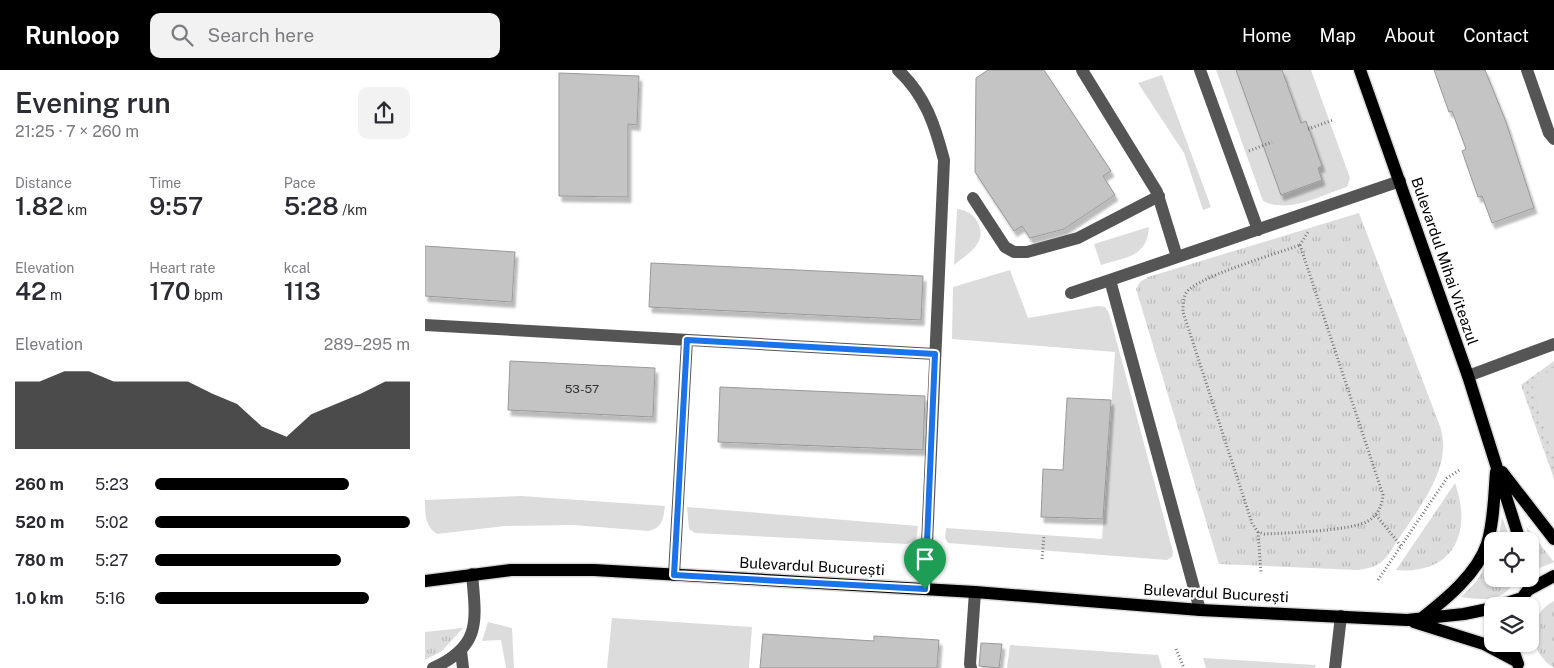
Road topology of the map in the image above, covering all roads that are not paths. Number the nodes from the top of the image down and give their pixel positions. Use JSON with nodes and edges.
{"nodes":[{"id":1,"x":898,"y":70,"type":"edge"},
{"id":2,"x":1082,"y":70,"type":"edge"},
{"id":3,"x":1200,"y":70,"type":"edge"},
{"id":4,"x":1360,"y":70,"type":"edge"},
{"id":5,"x":1527,"y":70,"type":"edge"},
{"id":6,"x":1554,"y":139,"type":"edge"},
{"id":7,"x":1400,"y":181,"type":"junction"},
{"id":8,"x":1159,"y":196,"type":"junction"},
{"id":9,"x":973,"y":198,"type":"dead end"},
{"id":10,"x":1258,"y":230,"type":"junction"},
{"id":11,"x":1177,"y":257,"type":"junction"},
{"id":12,"x":1110,"y":280,"type":"junction"},
{"id":13,"x":1071,"y":293,"type":"dead end"},
{"id":14,"x":425,"y":325,"type":"edge"},
{"id":15,"x":687,"y":340,"type":"junction"},
{"id":16,"x":1554,"y":344,"type":"edge"},
{"id":17,"x":935,"y":354,"type":"junction"},
{"id":18,"x":1468,"y":376,"type":"junction"},
{"id":19,"x":1497,"y":464,"type":"junction"},
{"id":20,"x":1517,"y":532,"type":"edge"},
{"id":21,"x":1554,"y":539,"type":"edge"},
{"id":22,"x":472,"y":574,"type":"junction"},
{"id":23,"x":674,"y":575,"type":"junction"},
{"id":24,"x":1554,"y":576,"type":"edge"},
{"id":25,"x":425,"y":581,"type":"edge"},
{"id":26,"x":925,"y":589,"type":"junction"},
{"id":27,"x":975,"y":592,"type":"junction"},
{"id":28,"x":1523,"y":593,"type":"edge"},
{"id":29,"x":1484,"y":609,"type":"edge"},
{"id":30,"x":1200,"y":610,"type":"junction"},
{"id":31,"x":1341,"y":616,"type":"junction"},
{"id":32,"x":1422,"y":619,"type":"junction"},
{"id":33,"x":1407,"y":620,"type":"junction"},
{"id":34,"x":461,"y":651,"type":"junction"},
{"id":35,"x":1514,"y":652,"type":"edge"},
{"id":36,"x":1518,"y":664,"type":"edge"},
{"id":37,"x":969,"y":667,"type":"edge"},
{"id":38,"x":433,"y":668,"type":"edge"},
{"id":39,"x":463,"y":668,"type":"edge"},
{"id":40,"x":1335,"y":668,"type":"edge"}],
"edges":[{"from":1,"to":17,"type":"street"},
{"from":2,"to":8,"type":"street"},
{"from":3,"to":10,"type":"street"},
{"from":4,"to":7,"type":"main road","name":"Bulevardul Mihai Viteazul"},
{"from":5,"to":6,"type":"street"},
{"from":7,"to":10,"type":"street"},
{"from":7,"to":18,"type":"main road","name":"Bulevardul Mihai Viteazul"},
{"from":8,"to":9,"type":"street"},
{"from":8,"to":11,"type":"street"},
{"from":10,"to":11,"type":"street"},
{"from":11,"to":12,"type":"street"},
{"from":12,"to":13,"type":"street"},
{"from":12,"to":30,"type":"street"},
{"from":14,"to":15,"type":"street"},
{"from":15,"to":17,"type":"street"},
{"from":15,"to":23,"type":"street"},
{"from":16,"to":18,"type":"street"},
{"from":17,"to":26,"type":"street"},
{"from":18,"to":19,"type":"main road","name":"Bulevardul Mihai Viteazul"},
{"from":19,"to":20,"type":"main road","name":"Bulevardul Mihai Viteazul"},
{"from":19,"to":21,"type":"main road","name":"Bulevardul Mihai Viteazul"},
{"from":19,"to":32,"type":"main road"},
{"from":22,"to":23,"type":"main road","name":"Bulevardul București"},
{"from":22,"to":25,"type":"main road","name":"Bulevardul București"},
{"from":22,"to":34,"type":"street"},
{"from":23,"to":26,"type":"main road","name":"Bulevardul București"},
{"from":24,"to":28,"type":"main road"},
{"from":26,"to":27,"type":"main road","name":"Bulevardul București"},
{"from":27,"to":30,"type":"main road","name":"Bulevardul București"},
{"from":27,"to":37,"type":"street"},
{"from":29,"to":32,"type":"main road","name":"Bulevardul București"},
{"from":30,"to":31,"type":"main road","name":"Bulevardul București"},
{"from":31,"to":33,"type":"main road","name":"Bulevardul București"},
{"from":31,"to":40,"type":"street"},
{"from":32,"to":33,"type":"main road","name":"Bulevardul București"},
{"from":33,"to":36,"type":"main road","name":"Bulevardul București"},
{"from":34,"to":38,"type":"street"},
{"from":34,"to":39,"type":"street"},
{"from":35,"to":36,"type":"main road"}]}
